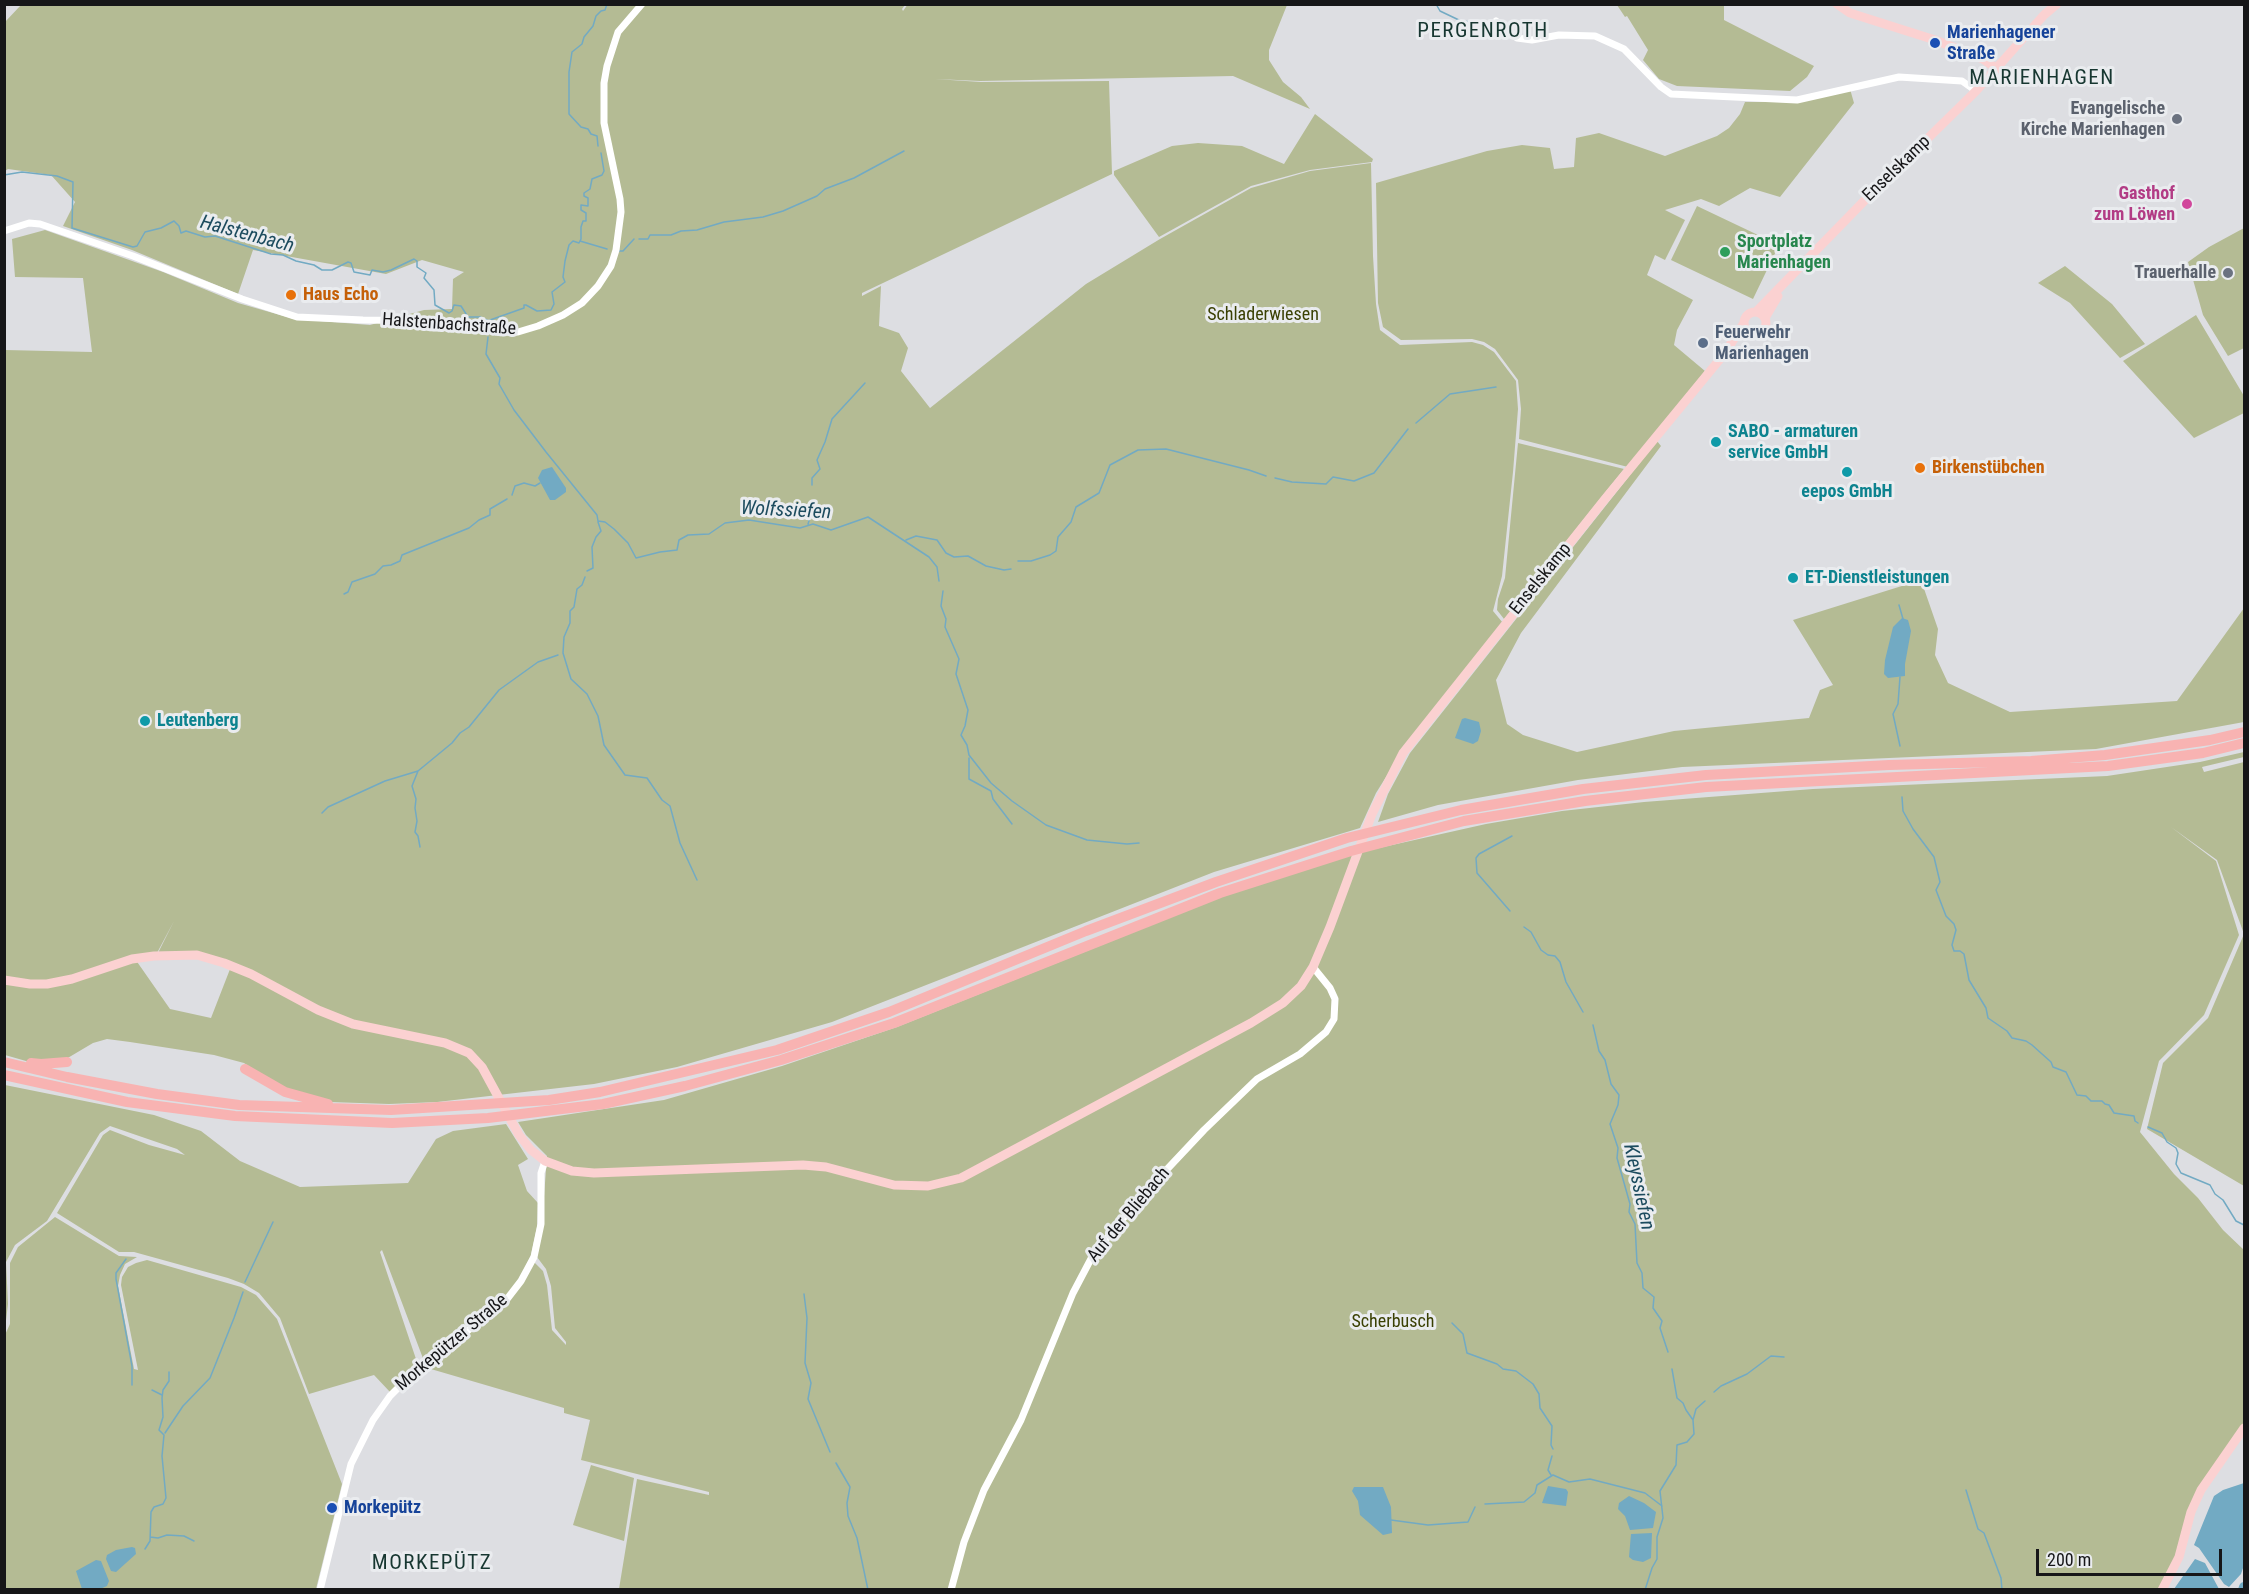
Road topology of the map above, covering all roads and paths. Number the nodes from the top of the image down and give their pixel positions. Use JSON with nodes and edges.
{"nodes":[{"id":1,"x":642,"y":4,"type":"edge"},
{"id":2,"x":1837,"y":4,"type":"edge"},
{"id":3,"x":2057,"y":4,"type":"edge"},
{"id":4,"x":1496,"y":21,"type":"dead end"},
{"id":5,"x":1997,"y":69,"type":"junction"},
{"id":6,"x":1976,"y":91,"type":"junction"},
{"id":7,"x":4,"y":231,"type":"edge"},
{"id":8,"x":1761,"y":315,"type":"junction"},
{"id":9,"x":1744,"y":323,"type":"junction"},
{"id":10,"x":1753,"y":334,"type":"junction"},
{"id":11,"x":1725,"y":353,"type":"junction"},
{"id":12,"x":2244,"y":732,"type":"edge"},
{"id":13,"x":2244,"y":743,"type":"edge"},
{"id":14,"x":1313,"y":967,"type":"junction"},
{"id":15,"x":4,"y":980,"type":"edge"},
{"id":16,"x":4,"y":1057,"type":"edge"},
{"id":17,"x":4,"y":1062,"type":"edge"},
{"id":18,"x":67,"y":1062,"type":"dead end"},
{"id":19,"x":245,"y":1069,"type":"dead end"},
{"id":20,"x":4,"y":1075,"type":"edge"},
{"id":21,"x":341,"y":1110,"type":"junction"},
{"id":22,"x":545,"y":1161,"type":"junction"},
{"id":23,"x":2244,"y":1428,"type":"edge"},
{"id":24,"x":320,"y":1590,"type":"edge"},
{"id":25,"x":951,"y":1590,"type":"edge"},
{"id":26,"x":2162,"y":1590,"type":"edge"}],
"edges":[{"from":1,"to":7,"type":"street","name":"Halstenbachstraße"},
{"from":2,"to":5,"type":"main road"},
{"from":3,"to":5,"type":"main road","name":"Enselskamp"},
{"from":4,"to":6,"type":"street"},
{"from":5,"to":6,"type":"main road","name":"Enselskamp"},
{"from":6,"to":8,"type":"main road","name":"Enselskamp"},
{"from":8,"to":9,"type":"main road","name":"Enselskamp"},
{"from":8,"to":10,"type":"main road","name":"Enselskamp"},
{"from":9,"to":10,"type":"main road"},
{"from":9,"to":11,"type":"main road","name":"Enselskamp"},
{"from":10,"to":11,"type":"main road","name":"Enselskamp"},
{"from":11,"to":14,"type":"main road","name":"Enselskamp"},
{"from":12,"to":21,"type":"highway"},
{"from":13,"to":20,"type":"highway"},
{"from":14,"to":22,"type":"main road","name":"Enselskamp"},
{"from":14,"to":25,"type":"street","name":"Auf der Bliebach"},
{"from":15,"to":22,"type":"main road"},
{"from":16,"to":18,"type":"highway"},
{"from":17,"to":21,"type":"highway"},
{"from":19,"to":21,"type":"highway"},
{"from":22,"to":24,"type":"street","name":"Morkepützer Straße"},
{"from":23,"to":26,"type":"main road"}]}
